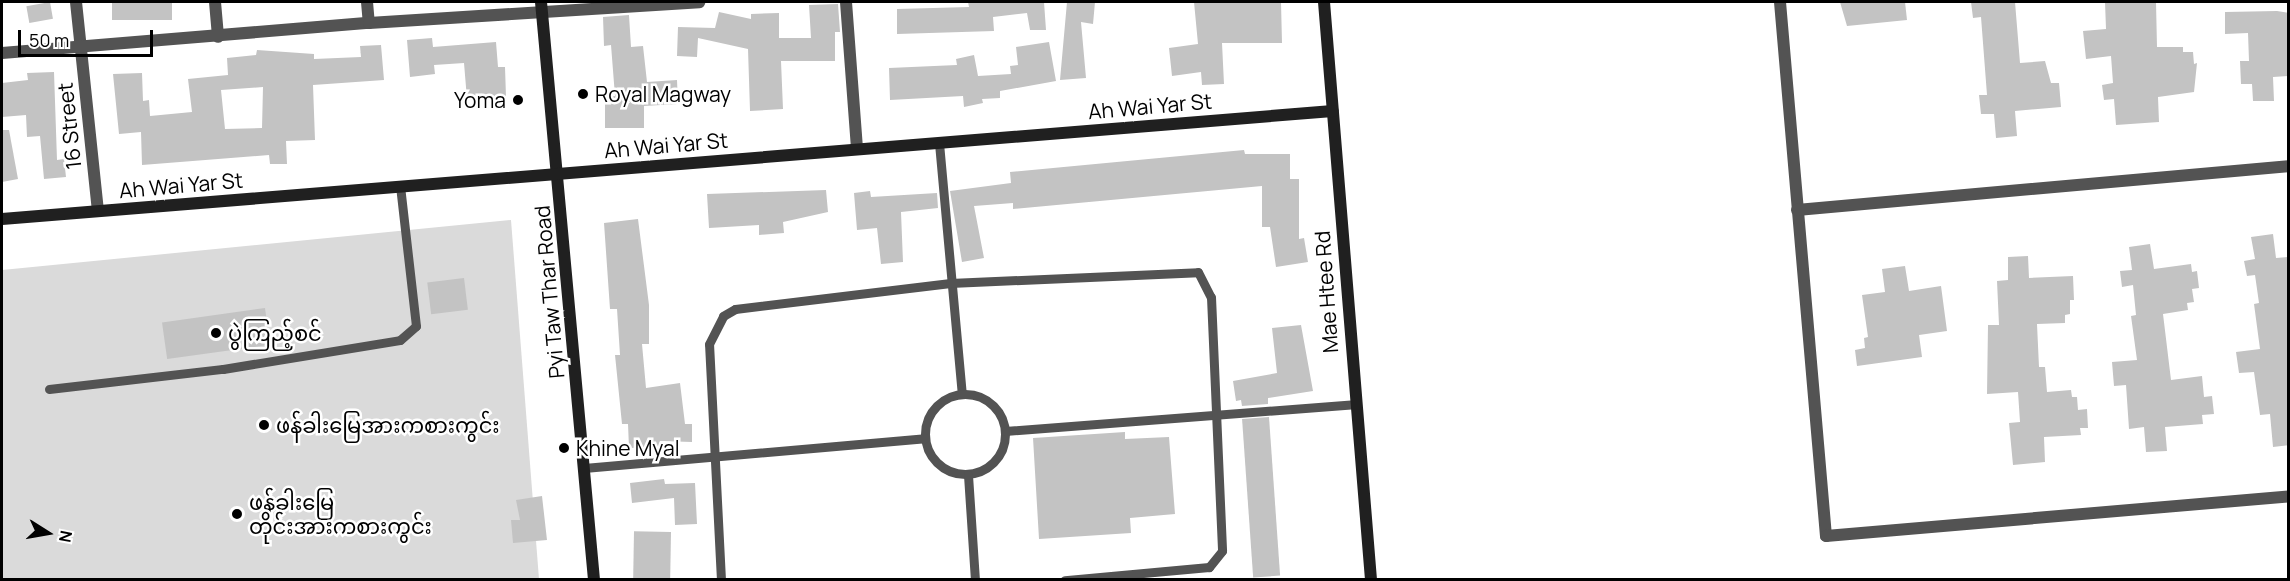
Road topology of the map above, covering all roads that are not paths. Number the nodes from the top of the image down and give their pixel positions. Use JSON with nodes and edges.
{"nodes":[{"id":1,"x":76,"y":2,"type":"edge"},
{"id":2,"x":215,"y":2,"type":"edge"},
{"id":3,"x":367,"y":2,"type":"edge"},
{"id":4,"x":699,"y":2,"type":"edge"},
{"id":5,"x":846,"y":2,"type":"edge"},
{"id":6,"x":1324,"y":2,"type":"edge"},
{"id":7,"x":1780,"y":2,"type":"edge"},
{"id":8,"x":542,"y":6,"type":"edge"},
{"id":9,"x":369,"y":23,"type":"junction"},
{"id":10,"x":218,"y":37,"type":"junction"},
{"id":11,"x":81,"y":46,"type":"junction"},
{"id":12,"x":2,"y":53,"type":"edge"},
{"id":13,"x":1333,"y":111,"type":"junction"},
{"id":14,"x":939,"y":143,"type":"junction"},
{"id":15,"x":857,"y":149,"type":"junction"},
{"id":16,"x":2289,"y":166,"type":"edge"},
{"id":17,"x":558,"y":173,"type":"junction"},
{"id":18,"x":400,"y":186,"type":"junction"},
{"id":19,"x":1797,"y":210,"type":"junction"},
{"id":20,"x":98,"y":211,"type":"junction"},
{"id":21,"x":2,"y":219,"type":"edge"},
{"id":22,"x":950,"y":283,"type":"junction"},
{"id":23,"x":49,"y":389,"type":"dead end"},
{"id":24,"x":962,"y":394,"type":"junction"},
{"id":25,"x":1354,"y":404,"type":"junction"},
{"id":26,"x":1216,"y":416,"type":"junction"},
{"id":27,"x":1005,"y":431,"type":"junction"},
{"id":28,"x":925,"y":438,"type":"junction"},
{"id":29,"x":715,"y":454,"type":"junction"},
{"id":30,"x":584,"y":468,"type":"junction"},
{"id":31,"x":968,"y":475,"type":"junction"},
{"id":32,"x":2289,"y":496,"type":"edge"},
{"id":33,"x":594,"y":579,"type":"edge"},
{"id":34,"x":721,"y":579,"type":"edge"},
{"id":35,"x":975,"y":579,"type":"edge"},
{"id":36,"x":1065,"y":579,"type":"edge"},
{"id":37,"x":1371,"y":579,"type":"edge"}],
"edges":[{"from":1,"to":11,"type":"street","name":"16 Street"},
{"from":2,"to":10,"type":"street"},
{"from":3,"to":9,"type":"street"},
{"from":4,"to":8,"type":"street"},
{"from":5,"to":15,"type":"street"},
{"from":6,"to":13,"type":"street","name":"Mae Htee Rd"},
{"from":7,"to":19,"type":"street"},
{"from":8,"to":9,"type":"street"},
{"from":8,"to":17,"type":"street","name":"Pyi Taw Thar Road"},
{"from":9,"to":10,"type":"street"},
{"from":10,"to":11,"type":"street"},
{"from":11,"to":12,"type":"street"},
{"from":11,"to":20,"type":"street","name":"16 Street"},
{"from":13,"to":14,"type":"street","name":"Ah Wai Yar St"},
{"from":13,"to":25,"type":"street","name":"Mae Htee Rd"},
{"from":14,"to":15,"type":"street","name":"Ah Wai Yar St"},
{"from":14,"to":22,"type":"lane"},
{"from":15,"to":17,"type":"street","name":"Ah Wai Yar St"},
{"from":16,"to":19,"type":"street"},
{"from":17,"to":18,"type":"street","name":"Ah Wai Yar St"},
{"from":17,"to":30,"type":"street","name":"Pyi Taw Thar Road"},
{"from":18,"to":20,"type":"street","name":"Ah Wai Yar St"},
{"from":18,"to":23,"type":"lane"},
{"from":19,"to":32,"type":"street"},
{"from":20,"to":21,"type":"street","name":"Ah Wai Yar St"},
{"from":22,"to":24,"type":"lane"},
{"from":22,"to":26,"type":"lane"},
{"from":22,"to":29,"type":"lane"},
{"from":24,"to":27,"type":"lane"},
{"from":24,"to":28,"type":"lane"},
{"from":25,"to":26,"type":"lane"},
{"from":25,"to":37,"type":"street","name":"Mae Htee Rd"},
{"from":26,"to":27,"type":"lane"},
{"from":26,"to":36,"type":"lane"},
{"from":27,"to":31,"type":"lane"},
{"from":28,"to":29,"type":"lane"},
{"from":28,"to":31,"type":"lane"},
{"from":29,"to":30,"type":"lane"},
{"from":29,"to":34,"type":"lane"},
{"from":30,"to":33,"type":"street","name":"Pyi Taw Thar Road"},
{"from":31,"to":35,"type":"lane"}]}
